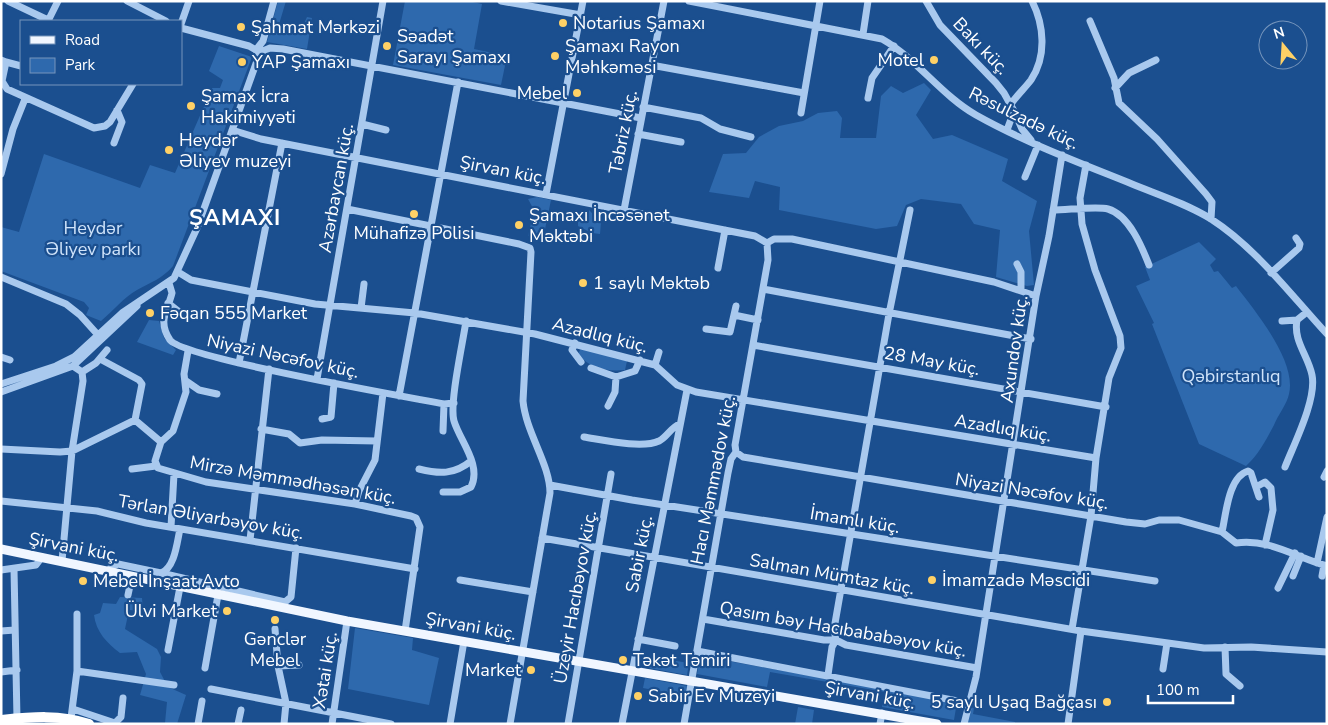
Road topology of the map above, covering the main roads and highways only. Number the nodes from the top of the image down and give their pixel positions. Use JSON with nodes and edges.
{"nodes":[{"id":1,"x":1,"y":549,"type":"edge"},
{"id":2,"x":1,"y":720,"type":"edge"},
{"id":3,"x":89,"y":724,"type":"edge"},
{"id":4,"x":937,"y":724,"type":"edge"}],
"edges":[{"from":1,"to":4,"type":"main road","name":"Şirvani küç."},
{"from":2,"to":3,"type":"highway"}]}
